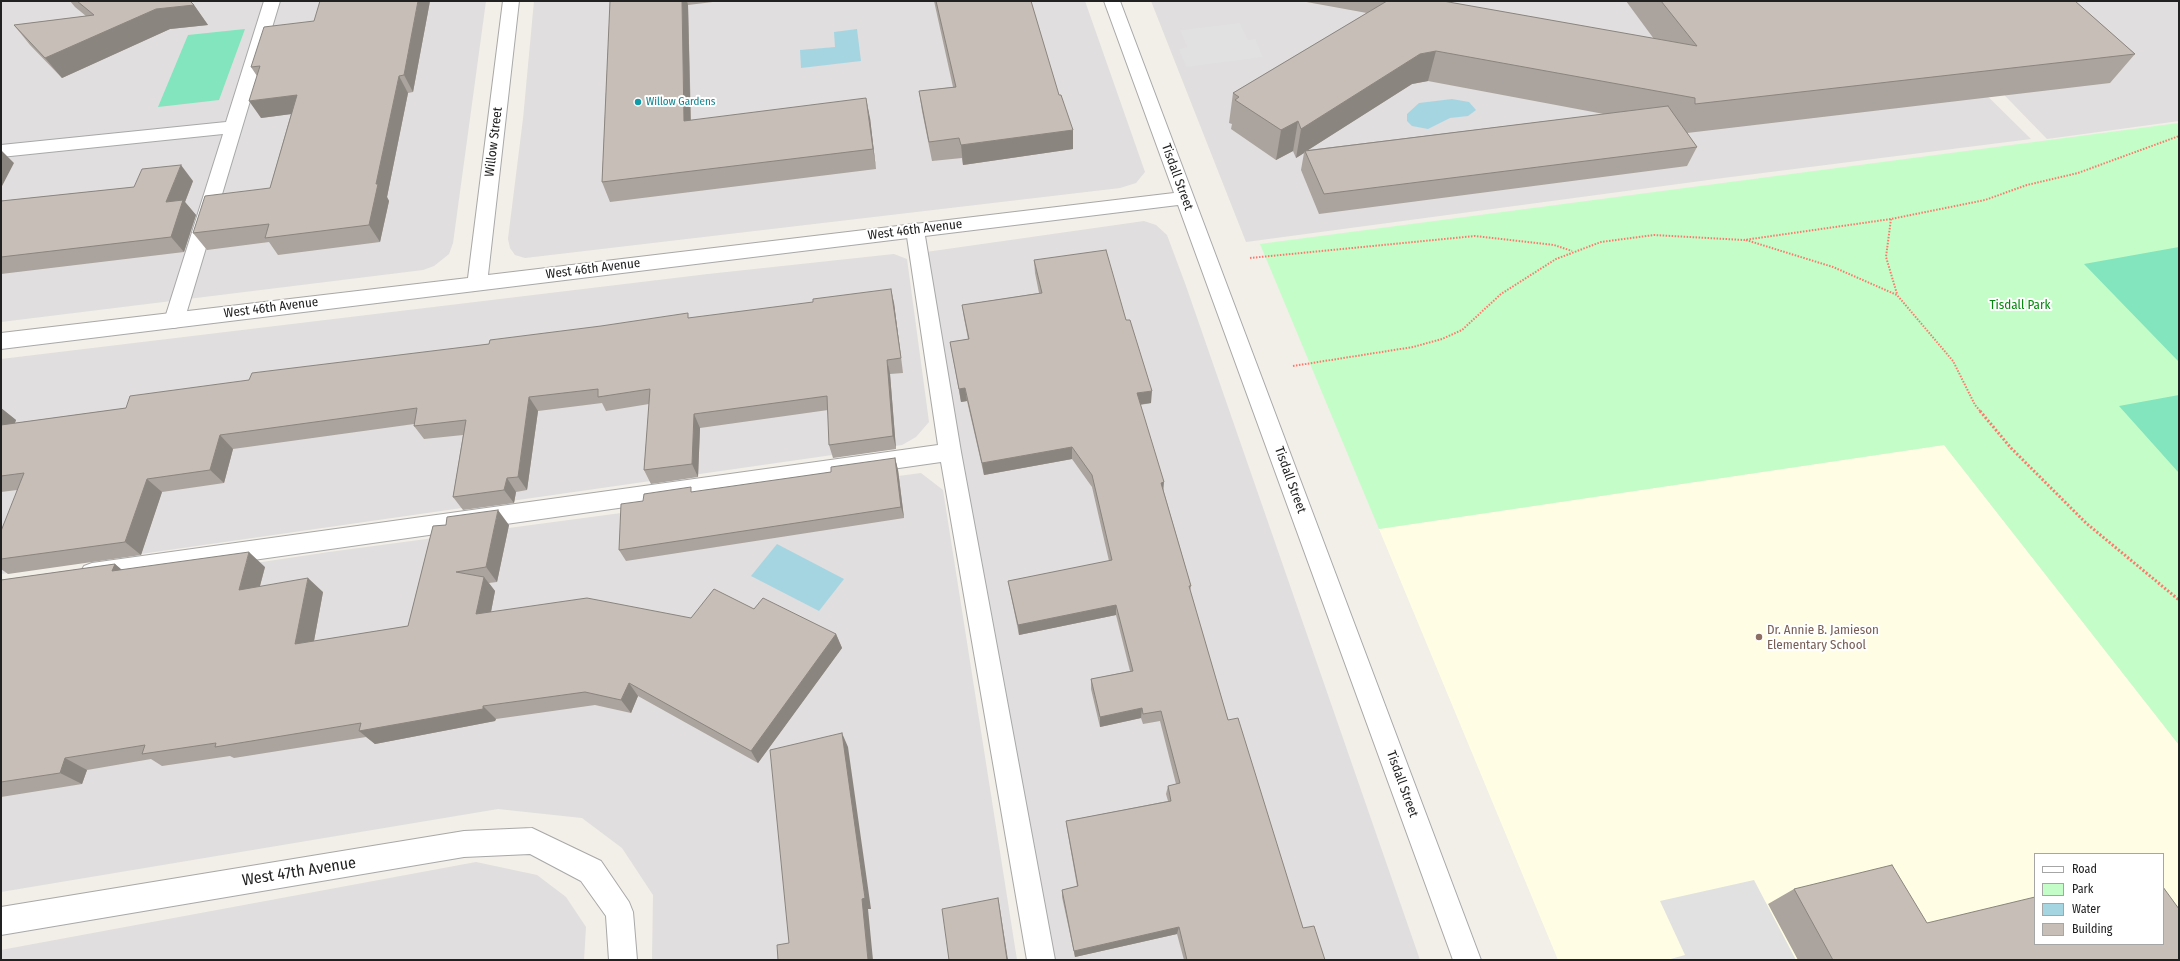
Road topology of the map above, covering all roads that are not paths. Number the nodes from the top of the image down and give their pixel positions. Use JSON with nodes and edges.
{"nodes":[{"id":1,"x":272,"y":1,"type":"edge"},
{"id":2,"x":511,"y":1,"type":"edge"},
{"id":3,"x":1112,"y":1,"type":"edge"},
{"id":4,"x":234,"y":127,"type":"junction"},
{"id":5,"x":1,"y":151,"type":"edge"},
{"id":6,"x":1185,"y":198,"type":"junction"},
{"id":7,"x":915,"y":230,"type":"junction"},
{"id":8,"x":477,"y":283,"type":"junction"},
{"id":9,"x":174,"y":321,"type":"junction"},
{"id":10,"x":1,"y":341,"type":"edge"},
{"id":11,"x":950,"y":452,"type":"junction"},
{"id":12,"x":72,"y":576,"type":"edge"},
{"id":13,"x":1,"y":921,"type":"edge"},
{"id":14,"x":623,"y":960,"type":"edge"},
{"id":15,"x":1041,"y":960,"type":"edge"},
{"id":16,"x":1467,"y":960,"type":"edge"}],
"edges":[{"from":1,"to":4,"type":"street"},
{"from":2,"to":8,"type":"street","name":"Willow Street"},
{"from":3,"to":6,"type":"street","name":"Tisdall Street"},
{"from":4,"to":5,"type":"street"},
{"from":4,"to":9,"type":"street"},
{"from":6,"to":7,"type":"street","name":"West 46th Avenue"},
{"from":6,"to":16,"type":"street","name":"Tisdall Street"},
{"from":7,"to":8,"type":"street","name":"West 46th Avenue"},
{"from":7,"to":11,"type":"street"},
{"from":8,"to":9,"type":"street","name":"West 46th Avenue"},
{"from":9,"to":10,"type":"street","name":"West 46th Avenue"},
{"from":11,"to":12,"type":"street"},
{"from":11,"to":15,"type":"street"},
{"from":13,"to":14,"type":"street","name":"West 47th Avenue"}]}
